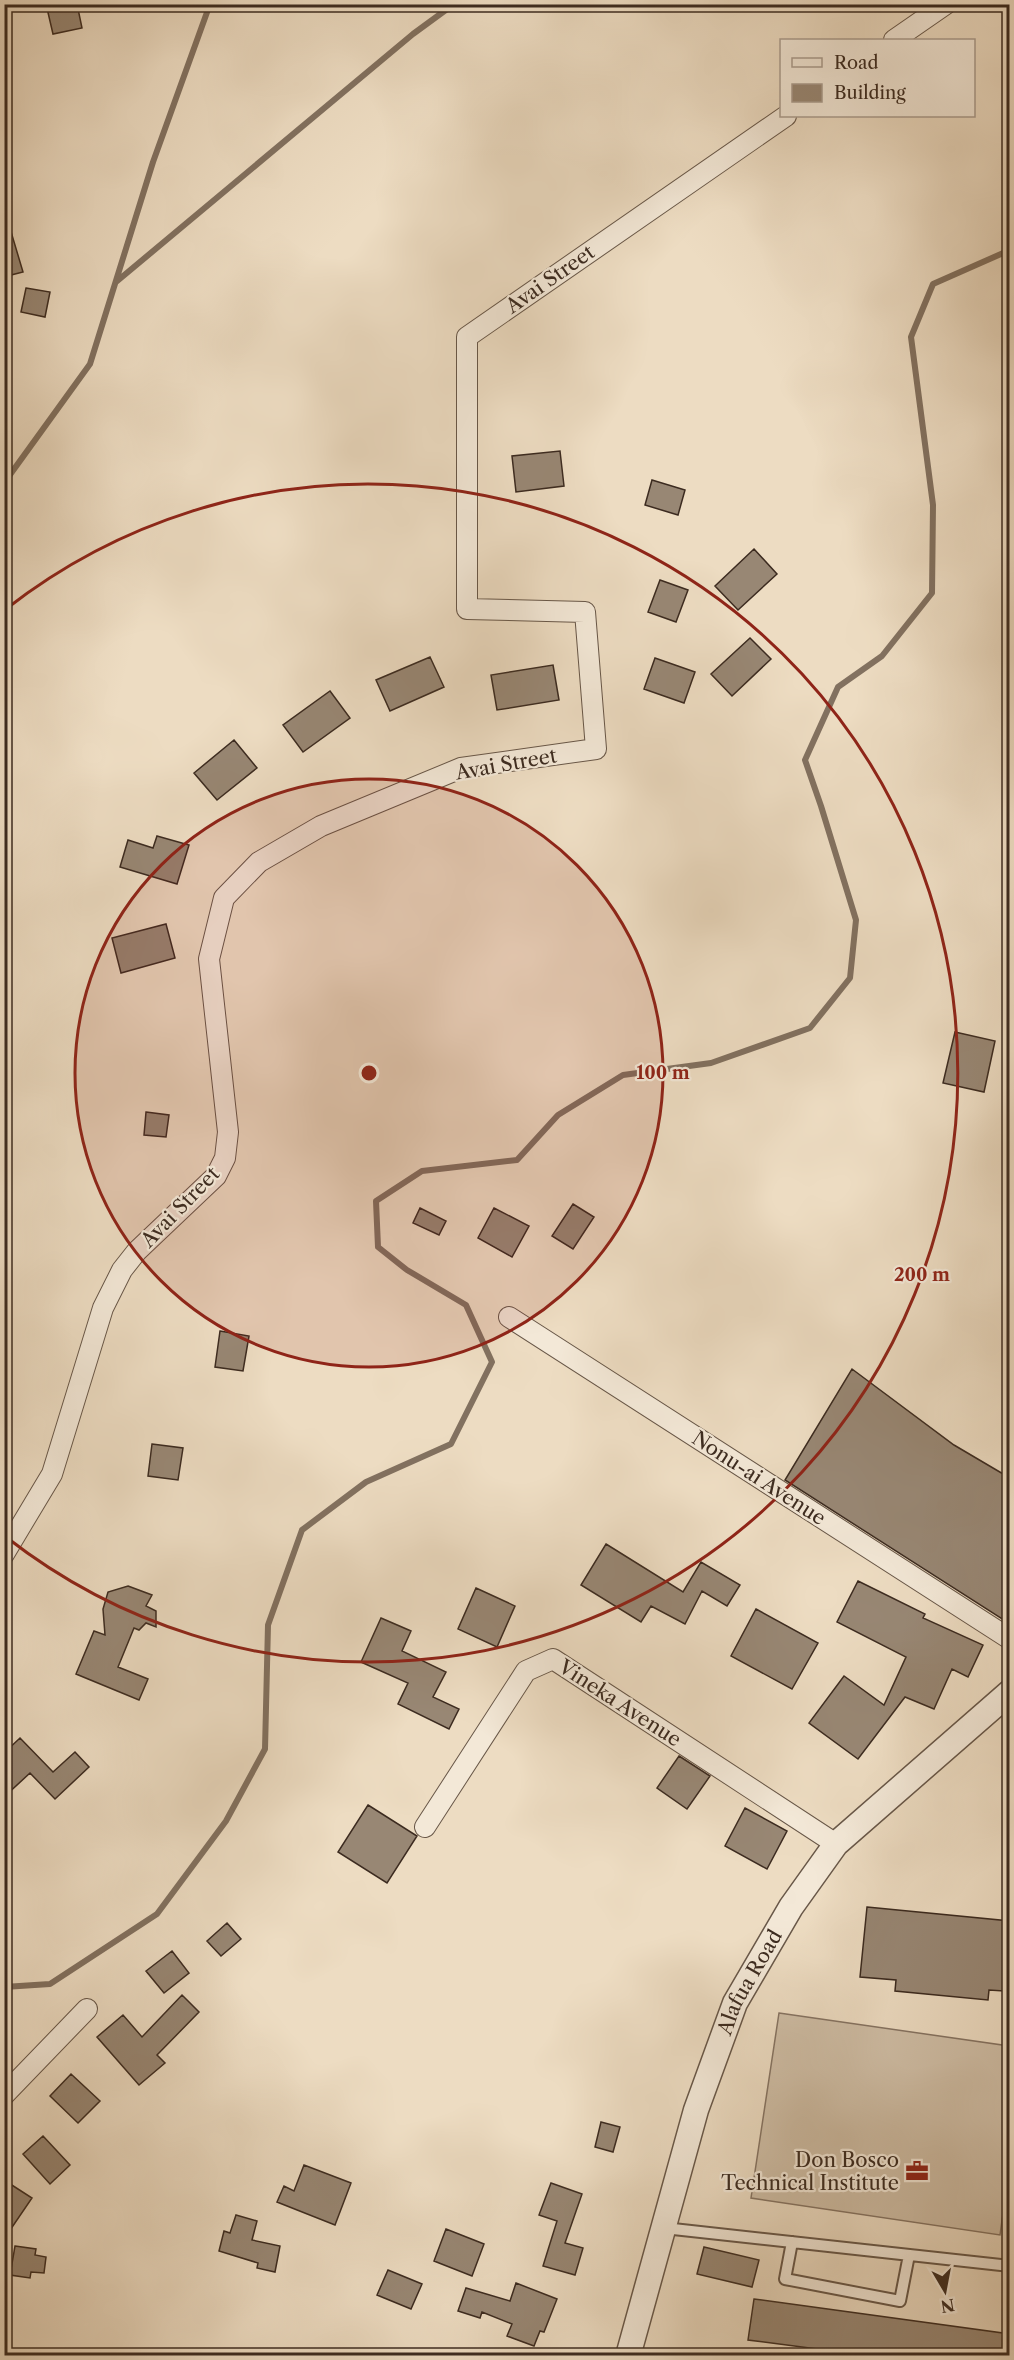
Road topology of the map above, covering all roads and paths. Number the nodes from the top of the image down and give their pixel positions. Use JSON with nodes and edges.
{"nodes":[{"id":1,"x":946,"y":4,"type":"edge"},
{"id":2,"x":895,"y":39,"type":"edge"},
{"id":3,"x":785,"y":117,"type":"edge"},
{"id":4,"x":509,"y":1317,"type":"dead end"},
{"id":5,"x":4,"y":1554,"type":"edge"},
{"id":6,"x":1010,"y":1639,"type":"edge"},
{"id":7,"x":1010,"y":1692,"type":"edge"},
{"id":8,"x":425,"y":1827,"type":"dead end"},
{"id":9,"x":836,"y":1844,"type":"junction"},
{"id":10,"x":87,"y":2009,"type":"dead end"},
{"id":11,"x":4,"y":2095,"type":"edge"},
{"id":12,"x":663,"y":2228,"type":"junction"},
{"id":13,"x":792,"y":2242,"type":"junction"},
{"id":14,"x":909,"y":2255,"type":"junction"},
{"id":15,"x":1010,"y":2266,"type":"edge"},
{"id":16,"x":628,"y":2355,"type":"edge"}],
"edges":[{"from":1,"to":2,"type":"street"},
{"from":3,"to":5,"type":"street","name":"Avai Street"},
{"from":4,"to":6,"type":"street","name":"Nonu-ai Avenue"},
{"from":7,"to":9,"type":"street","name":"Alafua Road"},
{"from":8,"to":9,"type":"street","name":"Vineka Avenue"},
{"from":9,"to":12,"type":"street","name":"Alafua Road"},
{"from":10,"to":11,"type":"street"},
{"from":12,"to":13,"type":"lane"},
{"from":12,"to":16,"type":"street","name":"Alafua Road"},
{"from":13,"to":14,"type":"lane"},
{"from":13,"to":14,"type":"lane"},
{"from":14,"to":15,"type":"lane"}]}
